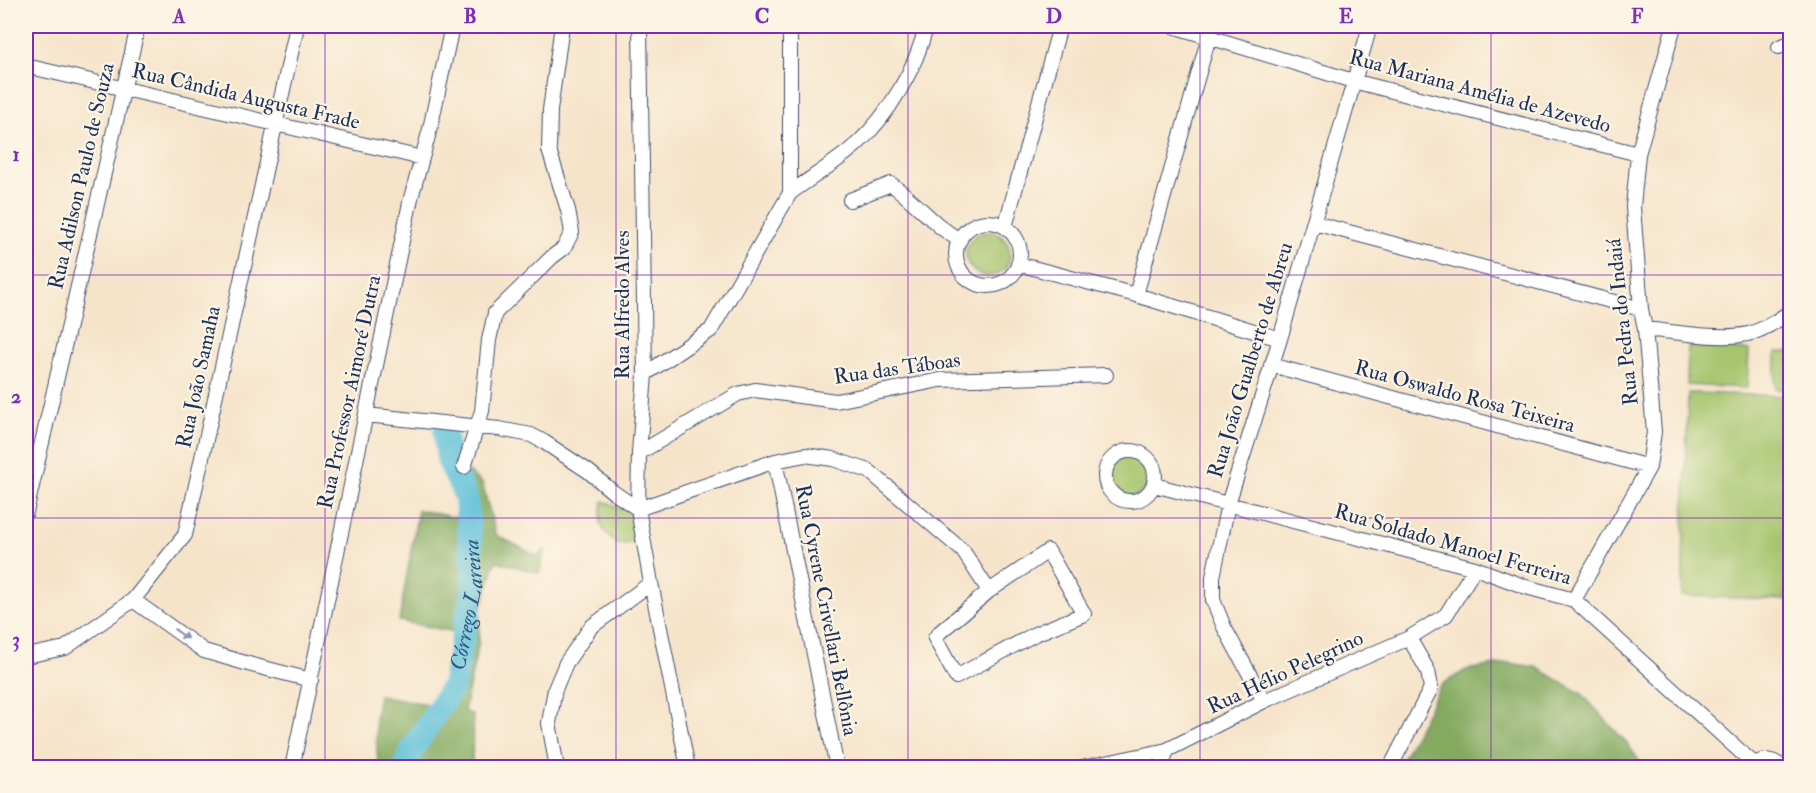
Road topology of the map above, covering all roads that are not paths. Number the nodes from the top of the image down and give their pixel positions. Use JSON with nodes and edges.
{"nodes":[{"id":1,"x":138,"y":26,"type":"edge"},
{"id":2,"x":297,"y":26,"type":"edge"},
{"id":3,"x":452,"y":26,"type":"edge"},
{"id":4,"x":562,"y":26,"type":"edge"},
{"id":5,"x":640,"y":26,"type":"edge"},
{"id":6,"x":790,"y":26,"type":"edge"},
{"id":7,"x":926,"y":26,"type":"edge"},
{"id":8,"x":1060,"y":26,"type":"edge"},
{"id":9,"x":1173,"y":26,"type":"edge"},
{"id":10,"x":1370,"y":26,"type":"edge"},
{"id":11,"x":1674,"y":26,"type":"edge"},
{"id":12,"x":1210,"y":31,"type":"edge"},
{"id":13,"x":26,"y":66,"type":"edge"},
{"id":14,"x":1353,"y":81,"type":"junction"},
{"id":15,"x":123,"y":89,"type":"junction"},
{"id":16,"x":274,"y":124,"type":"junction"},
{"id":17,"x":1638,"y":154,"type":"junction"},
{"id":18,"x":422,"y":158,"type":"junction"},
{"id":19,"x":790,"y":193,"type":"junction"},
{"id":20,"x":850,"y":200,"type":"dead end"},
{"id":21,"x":1314,"y":223,"type":"junction"},
{"id":22,"x":1005,"y":227,"type":"junction"},
{"id":23,"x":960,"y":240,"type":"junction"},
{"id":24,"x":1018,"y":264,"type":"junction"},
{"id":25,"x":1136,"y":295,"type":"junction"},
{"id":26,"x":1641,"y":309,"type":"junction"},
{"id":27,"x":1791,"y":312,"type":"edge"},
{"id":28,"x":1645,"y":329,"type":"junction"},
{"id":29,"x":1280,"y":339,"type":"junction"},
{"id":30,"x":1271,"y":365,"type":"junction"},
{"id":31,"x":645,"y":374,"type":"junction"},
{"id":32,"x":1106,"y":375,"type":"dead end"},
{"id":33,"x":366,"y":415,"type":"junction"},
{"id":34,"x":478,"y":427,"type":"junction"},
{"id":35,"x":639,"y":453,"type":"junction"},
{"id":36,"x":775,"y":461,"type":"junction"},
{"id":37,"x":464,"y":467,"type":"dead end"},
{"id":38,"x":1649,"y":467,"type":"junction"},
{"id":39,"x":1154,"y":485,"type":"dead end"},
{"id":40,"x":1228,"y":504,"type":"junction"},
{"id":41,"x":638,"y":509,"type":"junction"},
{"id":42,"x":26,"y":512,"type":"edge"},
{"id":43,"x":1475,"y":567,"type":"junction"},
{"id":44,"x":651,"y":583,"type":"junction"},
{"id":45,"x":989,"y":591,"type":"junction"},
{"id":46,"x":134,"y":600,"type":"junction"},
{"id":47,"x":1574,"y":600,"type":"junction"},
{"id":48,"x":1409,"y":639,"type":"junction"},
{"id":49,"x":26,"y":656,"type":"edge"},
{"id":50,"x":311,"y":680,"type":"junction"},
{"id":51,"x":1264,"y":701,"type":"junction"},
{"id":52,"x":1167,"y":750,"type":"junction"},
{"id":53,"x":1753,"y":766,"type":"edge"},
{"id":54,"x":292,"y":768,"type":"edge"},
{"id":55,"x":557,"y":768,"type":"edge"},
{"id":56,"x":688,"y":768,"type":"edge"},
{"id":57,"x":837,"y":768,"type":"edge"},
{"id":58,"x":1082,"y":768,"type":"edge"},
{"id":59,"x":1161,"y":768,"type":"edge"},
{"id":60,"x":1390,"y":768,"type":"edge"},
{"id":61,"x":1782,"y":768,"type":"edge"}],
"edges":[{"from":1,"to":15,"type":"street","name":"Rua Adilson Paulo de Souza"},
{"from":2,"to":16,"type":"street","name":"Rua João Samaha"},
{"from":3,"to":18,"type":"street","name":"Rua Professor Aimoré Dutra"},
{"from":4,"to":34,"type":"street"},
{"from":5,"to":31,"type":"street","name":"Rua Alfredo Alves"},
{"from":6,"to":19,"type":"street"},
{"from":7,"to":19,"type":"street"},
{"from":8,"to":22,"type":"street"},
{"from":9,"to":12,"type":"street","name":"Rua Mariana Amélia de Azevedo"},
{"from":10,"to":14,"type":"street","name":"Rua João Gualberto de Abreu"},
{"from":11,"to":17,"type":"street","name":"Rua Pedra do Indaiá"},
{"from":12,"to":14,"type":"street","name":"Rua Mariana Amélia de Azevedo"},
{"from":12,"to":25,"type":"street"},
{"from":13,"to":15,"type":"street","name":"Rua Cândida Augusta Frade"},
{"from":14,"to":17,"type":"street","name":"Rua Mariana Amélia de Azevedo"},
{"from":14,"to":21,"type":"street","name":"Rua João Gualberto de Abreu"},
{"from":15,"to":16,"type":"street","name":"Rua Cândida Augusta Frade"},
{"from":15,"to":42,"type":"street","name":"Rua Adilson Paulo de Souza"},
{"from":16,"to":18,"type":"street","name":"Rua Cândida Augusta Frade"},
{"from":16,"to":46,"type":"street","name":"Rua João Samaha"},
{"from":17,"to":26,"type":"street","name":"Rua Pedra do Indaiá"},
{"from":18,"to":33,"type":"street","name":"Rua Professor Aimoré Dutra"},
{"from":19,"to":31,"type":"street"},
{"from":20,"to":23,"type":"street"},
{"from":21,"to":26,"type":"street"},
{"from":21,"to":29,"type":"street","name":"Rua João Gualberto de Abreu"},
{"from":22,"to":23,"type":"street"},
{"from":22,"to":24,"type":"street"},
{"from":23,"to":24,"type":"street"},
{"from":24,"to":25,"type":"street"},
{"from":25,"to":29,"type":"street"},
{"from":26,"to":28,"type":"street","name":"Rua Pedra do Indaiá"},
{"from":27,"to":28,"type":"street"},
{"from":28,"to":38,"type":"street","name":"Rua Pedra do Indaiá"},
{"from":29,"to":30,"type":"street","name":"Rua João Gualberto de Abreu"},
{"from":30,"to":38,"type":"street","name":"Rua Oswaldo Rosa Teixeira"},
{"from":30,"to":40,"type":"street","name":"Rua João Gualberto de Abreu"},
{"from":31,"to":35,"type":"street","name":"Rua Alfredo Alves"},
{"from":32,"to":35,"type":"street","name":"Rua das Táboas"},
{"from":33,"to":34,"type":"street"},
{"from":33,"to":50,"type":"street","name":"Rua Professor Aimoré Dutra"},
{"from":34,"to":37,"type":"street"},
{"from":34,"to":41,"type":"street"},
{"from":35,"to":41,"type":"street","name":"Rua Alfredo Alves"},
{"from":36,"to":41,"type":"street"},
{"from":36,"to":45,"type":"street"},
{"from":36,"to":57,"type":"street","name":"Rua Cyrene Crivellari Bellônia"},
{"from":38,"to":47,"type":"street","name":"Rua Pedra do Indaiá"},
{"from":39,"to":40,"type":"street","name":"Rua Soldado Manoel Ferreira"},
{"from":40,"to":43,"type":"street","name":"Rua Soldado Manoel Ferreira"},
{"from":40,"to":51,"type":"street","name":"Rua João Gualberto de Abreu"},
{"from":41,"to":44,"type":"street","name":"Rua Alfredo Alves"},
{"from":43,"to":47,"type":"street","name":"Rua Soldado Manoel Ferreira"},
{"from":43,"to":48,"type":"street","name":"Rua Hélio Pelegrino"},
{"from":44,"to":55,"type":"street"},
{"from":44,"to":56,"type":"street","name":"Rua Alfredo Alves"},
{"from":45,"to":45,"type":"street"},
{"from":46,"to":49,"type":"street","name":"Rua João Samaha"},
{"from":46,"to":50,"type":"street","one_way":true},
{"from":47,"to":53,"type":"street","name":"Rua Soldado Manoel Ferreira"},
{"from":48,"to":51,"type":"street","name":"Rua Hélio Pelegrino"},
{"from":48,"to":60,"type":"street"},
{"from":50,"to":54,"type":"street","name":"Rua Professor Aimoré Dutra"},
{"from":51,"to":52,"type":"street","name":"Rua Hélio Pelegrino"},
{"from":52,"to":58,"type":"street","name":"Rua Hélio Pelegrino"},
{"from":52,"to":59,"type":"street"},
{"from":53,"to":61,"type":"street"}]}
